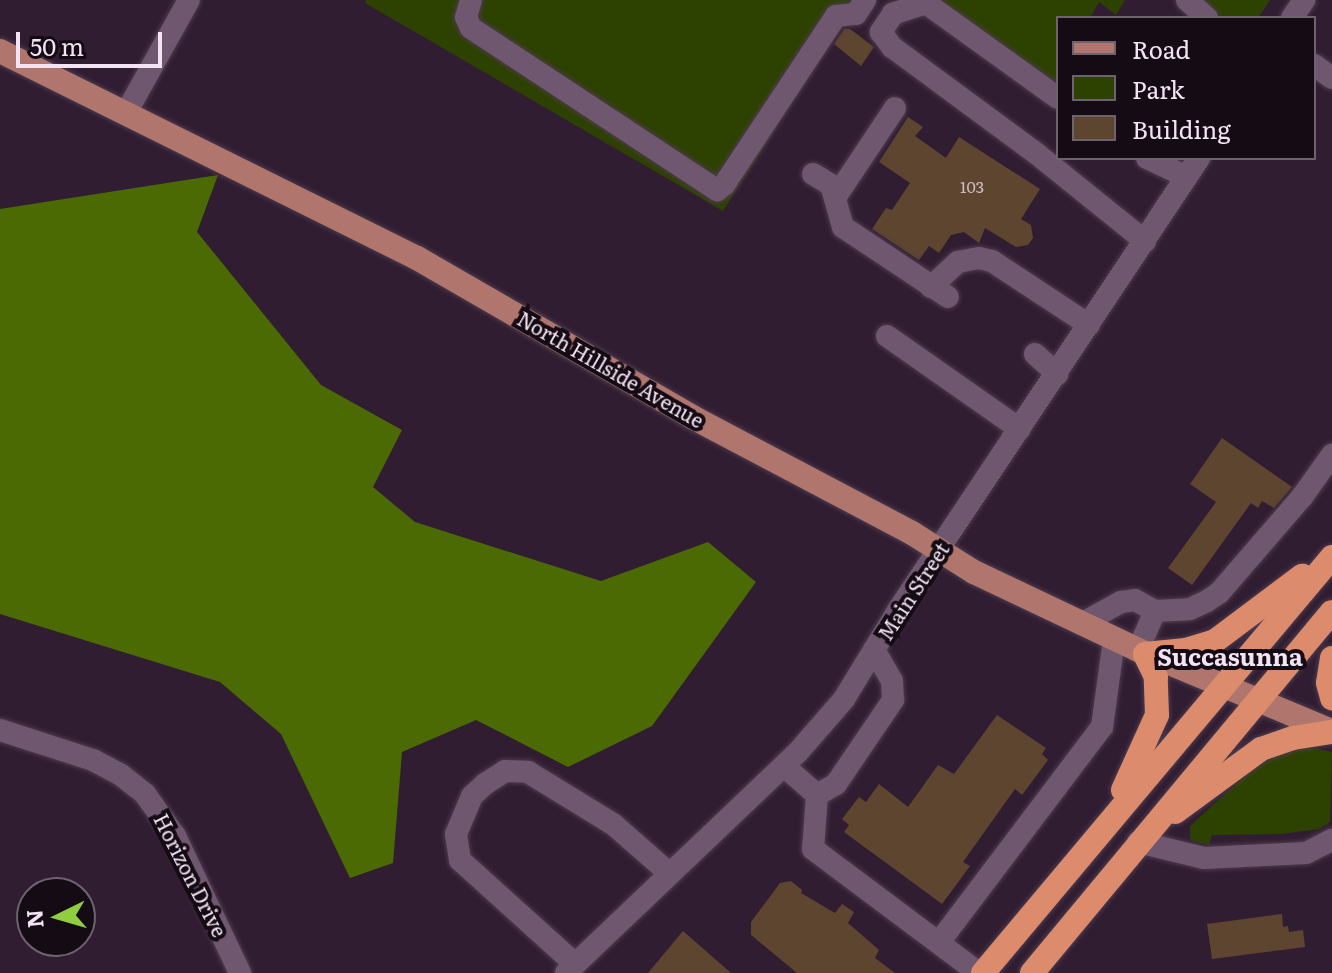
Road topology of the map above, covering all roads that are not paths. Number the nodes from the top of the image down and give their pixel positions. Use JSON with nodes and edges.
{"nodes":[{"id":1,"x":189,"y":0,"type":"edge"},
{"id":2,"x":471,"y":0,"type":"edge"},
{"id":3,"x":1187,"y":0,"type":"edge"},
{"id":4,"x":857,"y":5,"type":"edge"},
{"id":5,"x":1205,"y":16,"type":"edge"},
{"id":6,"x":881,"y":32,"type":"junction"},
{"id":7,"x":0,"y":51,"type":"edge"},
{"id":8,"x":1056,"y":97,"type":"edge"},
{"id":9,"x":895,"y":108,"type":"dead end"},
{"id":10,"x":126,"y":113,"type":"junction"},
{"id":11,"x":1156,"y":160,"type":"edge"},
{"id":12,"x":1193,"y":168,"type":"edge"},
{"id":13,"x":813,"y":174,"type":"dead end"},
{"id":14,"x":835,"y":198,"type":"junction"},
{"id":15,"x":1145,"y":241,"type":"junction"},
{"id":16,"x":1089,"y":325,"type":"junction"},
{"id":17,"x":887,"y":336,"type":"dead end"},
{"id":18,"x":1035,"y":354,"type":"dead end"},
{"id":19,"x":1057,"y":374,"type":"junction"},
{"id":20,"x":1020,"y":429,"type":"junction"},
{"id":21,"x":1332,"y":455,"type":"edge"},
{"id":22,"x":939,"y":550,"type":"junction"},
{"id":23,"x":1332,"y":555,"type":"edge"},
{"id":24,"x":1155,"y":611,"type":"junction"},
{"id":25,"x":1332,"y":612,"type":"edge"},
{"id":26,"x":1083,"y":623,"type":"junction"},
{"id":27,"x":1114,"y":639,"type":"junction"},
{"id":28,"x":874,"y":650,"type":"junction"},
{"id":29,"x":1141,"y":652,"type":"junction"},
{"id":30,"x":1332,"y":658,"type":"edge"},
{"id":31,"x":1222,"y":687,"type":"junction"},
{"id":32,"x":1332,"y":698,"type":"edge"},
{"id":33,"x":1255,"y":701,"type":"junction"},
{"id":34,"x":0,"y":730,"type":"edge"},
{"id":35,"x":1332,"y":732,"type":"edge"},
{"id":36,"x":784,"y":766,"type":"junction"},
{"id":37,"x":817,"y":795,"type":"junction"},
{"id":38,"x":1107,"y":824,"type":"junction"},
{"id":39,"x":1145,"y":834,"type":"junction"},
{"id":40,"x":1332,"y":840,"type":"edge"},
{"id":41,"x":669,"y":873,"type":"junction"},
{"id":42,"x":940,"y":941,"type":"junction"},
{"id":43,"x":571,"y":968,"type":"edge"},
{"id":44,"x":240,"y":973,"type":"edge"},
{"id":45,"x":981,"y":973,"type":"edge"},
{"id":46,"x":1032,"y":973,"type":"edge"}],
"edges":[{"from":1,"to":10,"type":"street"},
{"from":2,"to":4,"type":"street"},
{"from":3,"to":5,"type":"street"},
{"from":4,"to":6,"type":"street"},
{"from":6,"to":8,"type":"street"},
{"from":6,"to":15,"type":"street"},
{"from":7,"to":10,"type":"main road","name":"North Hillside Avenue"},
{"from":9,"to":14,"type":"street"},
{"from":10,"to":22,"type":"main road","name":"North Hillside Avenue"},
{"from":11,"to":12,"type":"street"},
{"from":12,"to":15,"type":"street","name":"Main Street"},
{"from":13,"to":14,"type":"street"},
{"from":14,"to":16,"type":"street"},
{"from":15,"to":16,"type":"street","name":"Main Street"},
{"from":16,"to":19,"type":"street","name":"Main Street"},
{"from":17,"to":20,"type":"street"},
{"from":18,"to":19,"type":"street"},
{"from":19,"to":20,"type":"street","name":"Main Street"},
{"from":20,"to":22,"type":"street","name":"Main Street"},
{"from":21,"to":24,"type":"street"},
{"from":22,"to":26,"type":"main road","name":"North Hillside Avenue"},
{"from":22,"to":28,"type":"street","name":"Main Street"},
{"from":23,"to":29,"type":"highway"},
{"from":23,"to":31,"type":"highway"},
{"from":24,"to":26,"type":"street"},
{"from":24,"to":29,"type":"street"},
{"from":25,"to":33,"type":"highway"},
{"from":26,"to":27,"type":"main road","name":"North Hillside Avenue"},
{"from":27,"to":29,"type":"main road","name":"North Hillside Avenue"},
{"from":27,"to":42,"type":"street"},
{"from":28,"to":36,"type":"street","name":"Main Street"},
{"from":28,"to":37,"type":"street"},
{"from":29,"to":31,"type":"main road","name":"North Hillside Avenue"},
{"from":29,"to":38,"type":"highway"},
{"from":30,"to":32,"type":"highway"},
{"from":31,"to":33,"type":"main road","name":"North Hillside Avenue"},
{"from":31,"to":38,"type":"highway"},
{"from":33,"to":35,"type":"main road","name":"North Hillside Avenue"},
{"from":33,"to":39,"type":"highway"},
{"from":34,"to":44,"type":"street","name":"Horizon Drive"},
{"from":35,"to":39,"type":"highway"},
{"from":36,"to":37,"type":"street"},
{"from":36,"to":41,"type":"street","name":"Main Street"},
{"from":37,"to":42,"type":"street"},
{"from":38,"to":45,"type":"highway"},
{"from":39,"to":40,"type":"street"},
{"from":39,"to":46,"type":"highway"},
{"from":41,"to":43,"type":"street","name":"Main Street"},
{"from":41,"to":43,"type":"street"},
{"from":42,"to":45,"type":"street"}]}
